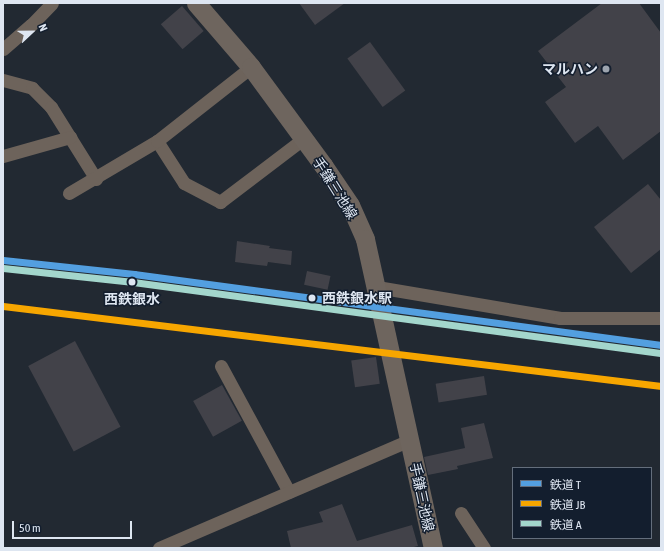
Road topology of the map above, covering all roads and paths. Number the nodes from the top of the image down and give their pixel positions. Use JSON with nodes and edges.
{"nodes":[{"id":1,"x":52,"y":3,"type":"edge"},
{"id":2,"x":196,"y":3,"type":"edge"},
{"id":3,"x":3,"y":49,"type":"edge"},
{"id":4,"x":251,"y":67,"type":"junction"},
{"id":5,"x":3,"y":80,"type":"edge"},
{"id":6,"x":70,"y":137,"type":"junction"},
{"id":7,"x":303,"y":139,"type":"junction"},
{"id":8,"x":158,"y":141,"type":"junction"},
{"id":9,"x":3,"y":156,"type":"edge"},
{"id":10,"x":96,"y":179,"type":"junction"},
{"id":11,"x":68,"y":193,"type":"dead end"},
{"id":12,"x":377,"y":287,"type":"junction"},
{"id":13,"x":661,"y":318,"type":"edge"},
{"id":14,"x":221,"y":366,"type":"dead end"},
{"id":15,"x":410,"y":440,"type":"junction"},
{"id":16,"x":289,"y":492,"type":"junction"},
{"id":17,"x":462,"y":513,"type":"dead end"},
{"id":18,"x":159,"y":548,"type":"edge"},
{"id":19,"x":433,"y":548,"type":"edge"},
{"id":20,"x":484,"y":548,"type":"edge"}],
"edges":[{"from":1,"to":3,"type":"street"},
{"from":2,"to":4,"type":"main road","name":"手鎌三池線"},
{"from":4,"to":7,"type":"main road","name":"手鎌三池線"},
{"from":4,"to":8,"type":"street"},
{"from":5,"to":6,"type":"street"},
{"from":6,"to":9,"type":"street"},
{"from":6,"to":10,"type":"street"},
{"from":7,"to":8,"type":"street"},
{"from":7,"to":12,"type":"main road","name":"手鎌三池線"},
{"from":8,"to":10,"type":"street"},
{"from":10,"to":11,"type":"street"},
{"from":12,"to":13,"type":"street"},
{"from":12,"to":15,"type":"main road","name":"手鎌三池線"},
{"from":14,"to":16,"type":"street"},
{"from":15,"to":16,"type":"street"},
{"from":15,"to":19,"type":"main road","name":"手鎌三池線"},
{"from":16,"to":18,"type":"street"},
{"from":17,"to":20,"type":"street"}]}
